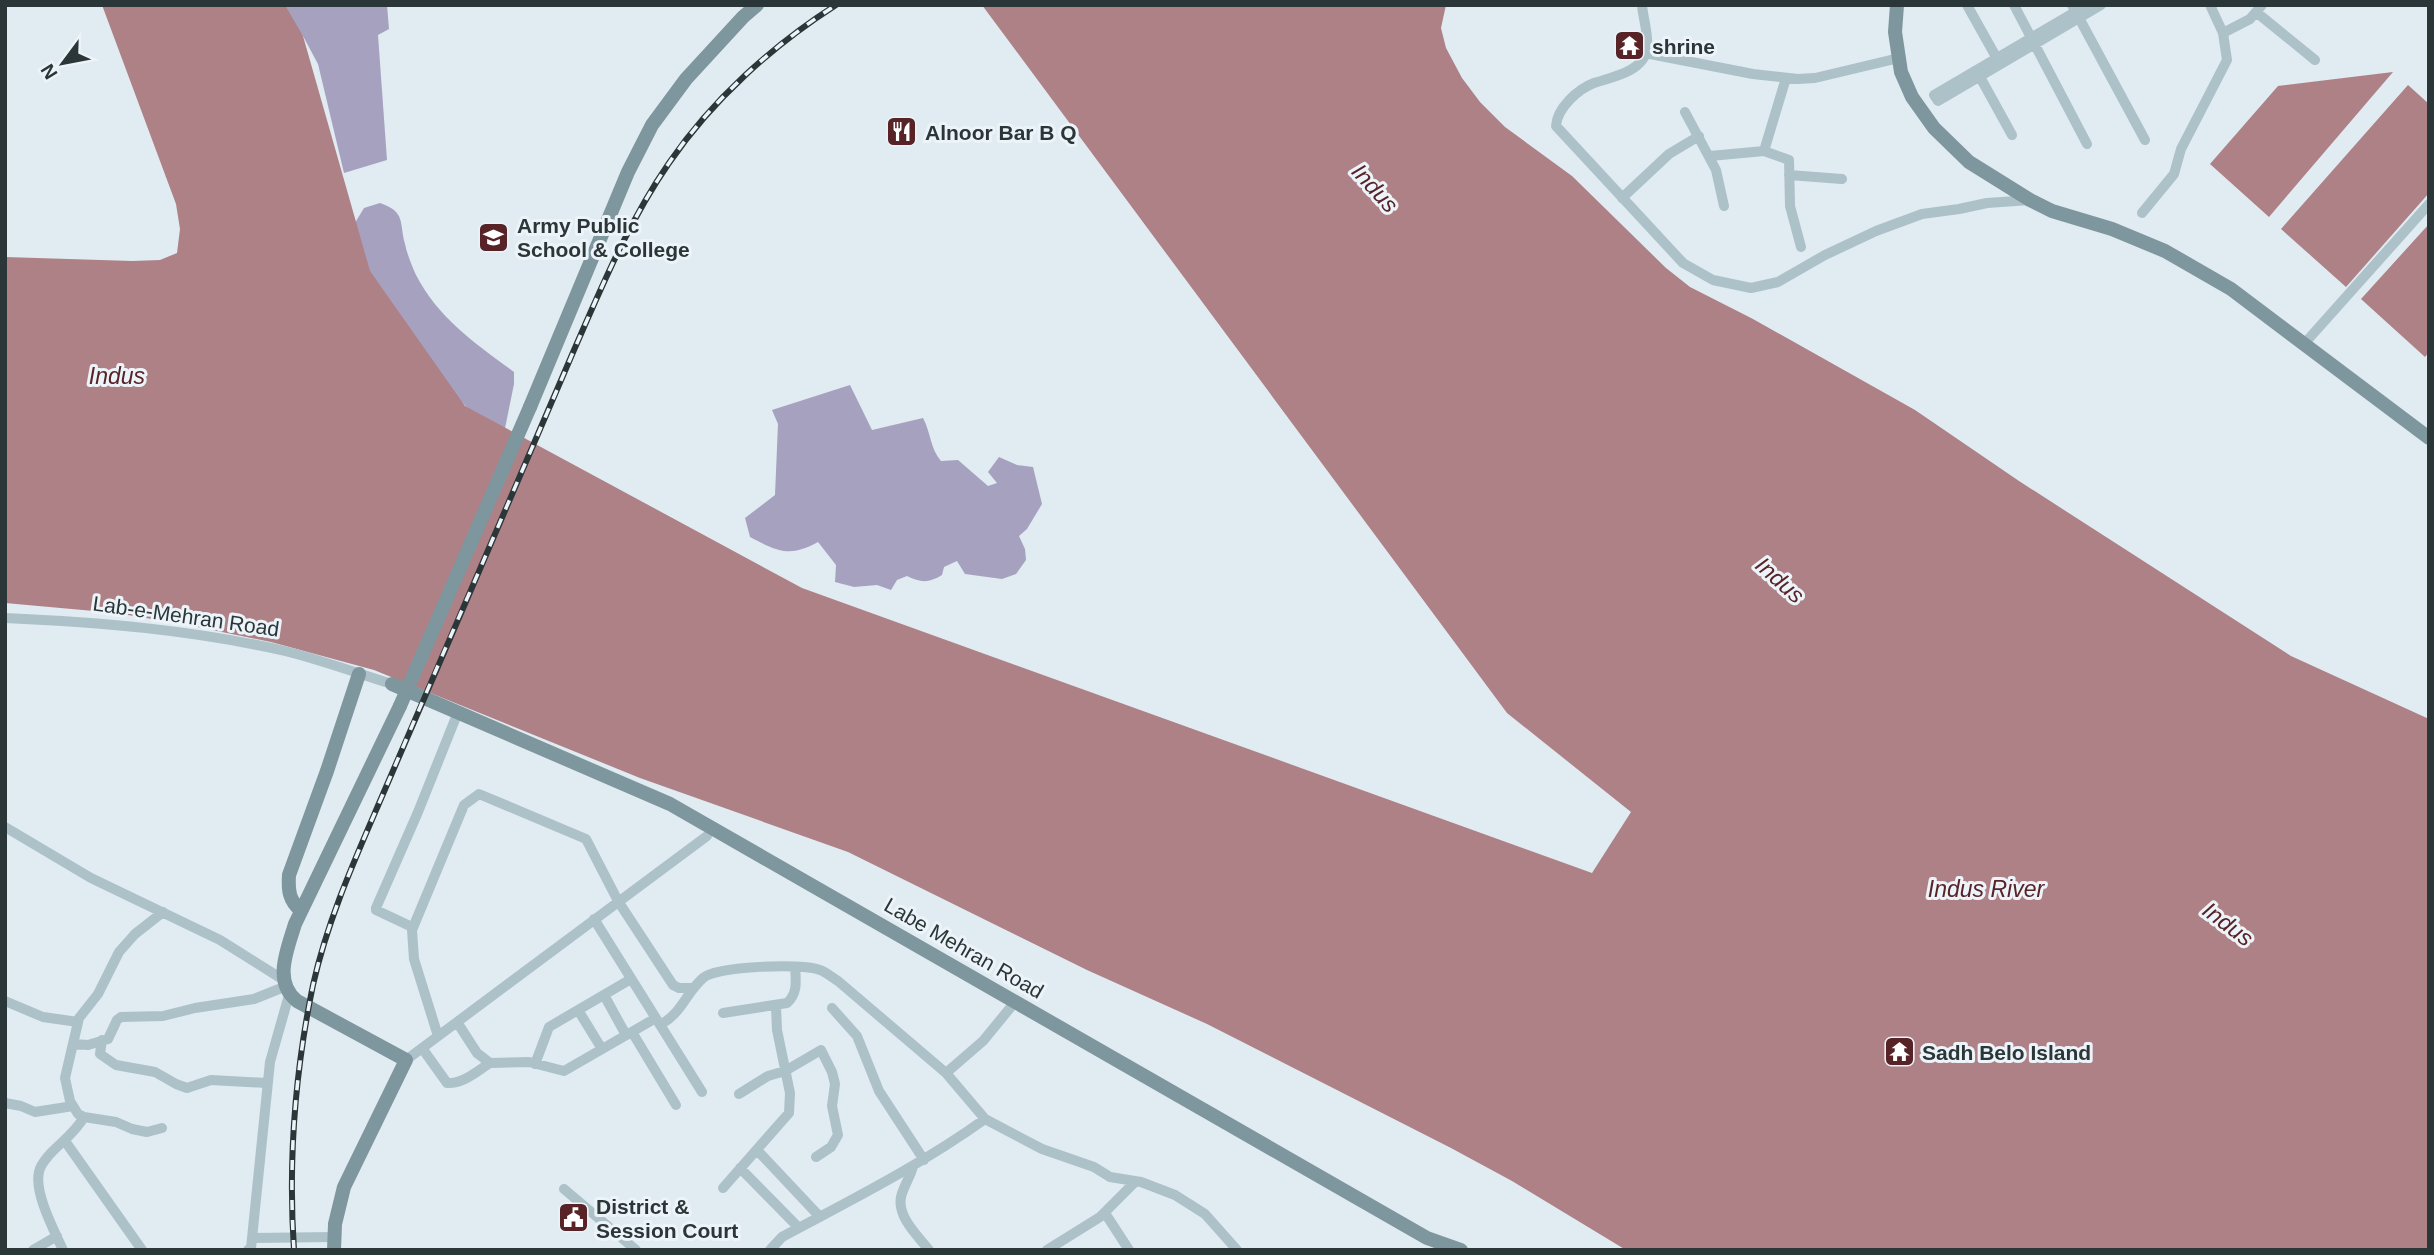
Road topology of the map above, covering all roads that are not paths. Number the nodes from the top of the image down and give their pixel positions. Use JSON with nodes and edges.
{"nodes":[{"id":1,"x":757,"y":5,"type":"edge"},
{"id":2,"x":1642,"y":5,"type":"edge"},
{"id":3,"x":1897,"y":5,"type":"edge"},
{"id":4,"x":1967,"y":5,"type":"edge"},
{"id":5,"x":2014,"y":5,"type":"edge"},
{"id":6,"x":2087,"y":5,"type":"edge"},
{"id":7,"x":2101,"y":5,"type":"edge"},
{"id":8,"x":2210,"y":5,"type":"edge"},
{"id":9,"x":2259,"y":9,"type":"edge"},
{"id":10,"x":2076,"y":12,"type":"edge"},
{"id":11,"x":2223,"y":33,"type":"junction"},
{"id":12,"x":2032,"y":41,"type":"junction"},
{"id":13,"x":1645,"y":53,"type":"junction"},
{"id":14,"x":1899,"y":58,"type":"junction"},
{"id":15,"x":2315,"y":60,"type":"dead end"},
{"id":16,"x":1999,"y":61,"type":"junction"},
{"id":17,"x":1980,"y":77,"type":"junction"},
{"id":18,"x":1786,"y":78,"type":"junction"},
{"id":19,"x":1685,"y":112,"type":"dead end"},
{"id":20,"x":2012,"y":135,"type":"dead end"},
{"id":21,"x":1699,"y":136,"type":"junction"},
{"id":22,"x":2145,"y":140,"type":"dead end"},
{"id":23,"x":2087,"y":145,"type":"dead end"},
{"id":24,"x":1764,"y":151,"type":"junction"},
{"id":25,"x":1710,"y":156,"type":"junction"},
{"id":26,"x":1789,"y":175,"type":"junction"},
{"id":27,"x":1842,"y":179,"type":"dead end"},
{"id":28,"x":1622,"y":198,"type":"junction"},
{"id":29,"x":2030,"y":201,"type":"junction"},
{"id":30,"x":2429,"y":204,"type":"edge"},
{"id":31,"x":1724,"y":206,"type":"dead end"},
{"id":32,"x":2142,"y":213,"type":"dead end"},
{"id":33,"x":1801,"y":247,"type":"dead end"},
{"id":34,"x":2304,"y":344,"type":"junction"},
{"id":35,"x":2429,"y":438,"type":"edge"},
{"id":36,"x":5,"y":618,"type":"edge"},
{"id":37,"x":359,"y":674,"type":"junction"},
{"id":38,"x":392,"y":684,"type":"joint"},
{"id":39,"x":436,"y":702,"type":"joint"},
{"id":40,"x":458,"y":712,"type":"junction"},
{"id":41,"x":5,"y":827,"type":"edge"},
{"id":42,"x":707,"y":836,"type":"dead end"},
{"id":43,"x":618,"y":901,"type":"junction"},
{"id":44,"x":301,"y":911,"type":"junction"},
{"id":45,"x":163,"y":912,"type":"junction"},
{"id":46,"x":594,"y":919,"type":"junction"},
{"id":47,"x":412,"y":928,"type":"junction"},
{"id":48,"x":795,"y":967,"type":"junction"},
{"id":49,"x":631,"y":979,"type":"junction"},
{"id":50,"x":285,"y":987,"type":"junction"},
{"id":51,"x":694,"y":988,"type":"junction"},
{"id":52,"x":604,"y":995,"type":"junction"},
{"id":53,"x":5,"y":1001,"type":"edge"},
{"id":54,"x":1014,"y":1002,"type":"junction"},
{"id":55,"x":776,"y":1006,"type":"junction"},
{"id":56,"x":832,"y":1008,"type":"dead end"},
{"id":57,"x":579,"y":1010,"type":"junction"},
{"id":58,"x":723,"y":1013,"type":"dead end"},
{"id":59,"x":78,"y":1022,"type":"junction"},
{"id":60,"x":457,"y":1022,"type":"junction"},
{"id":61,"x":658,"y":1022,"type":"junction"},
{"id":62,"x":629,"y":1033,"type":"junction"},
{"id":63,"x":438,"y":1036,"type":"junction"},
{"id":64,"x":102,"y":1040,"type":"junction"},
{"id":65,"x":73,"y":1044,"type":"junction"},
{"id":66,"x":422,"y":1048,"type":"junction"},
{"id":67,"x":602,"y":1049,"type":"junction"},
{"id":68,"x":406,"y":1060,"type":"junction"},
{"id":69,"x":491,"y":1063,"type":"junction"},
{"id":70,"x":535,"y":1064,"type":"junction"},
{"id":71,"x":785,"y":1071,"type":"junction"},
{"id":72,"x":946,"y":1073,"type":"junction"},
{"id":73,"x":267,"y":1083,"type":"junction"},
{"id":74,"x":702,"y":1092,"type":"dead end"},
{"id":75,"x":739,"y":1094,"type":"dead end"},
{"id":76,"x":5,"y":1103,"type":"edge"},
{"id":77,"x":676,"y":1105,"type":"dead end"},
{"id":78,"x":73,"y":1106,"type":"junction"},
{"id":79,"x":84,"y":1118,"type":"junction"},
{"id":80,"x":985,"y":1119,"type":"junction"},
{"id":81,"x":162,"y":1128,"type":"dead end"},
{"id":82,"x":65,"y":1141,"type":"junction"},
{"id":83,"x":757,"y":1150,"type":"junction"},
{"id":84,"x":816,"y":1157,"type":"dead end"},
{"id":85,"x":924,"y":1160,"type":"junction"},
{"id":86,"x":913,"y":1166,"type":"junction"},
{"id":87,"x":740,"y":1168,"type":"junction"},
{"id":88,"x":1135,"y":1182,"type":"junction"},
{"id":89,"x":723,"y":1188,"type":"dead end"},
{"id":90,"x":564,"y":1189,"type":"dead end"},
{"id":91,"x":1105,"y":1213,"type":"junction"},
{"id":92,"x":820,"y":1217,"type":"junction"},
{"id":93,"x":799,"y":1228,"type":"junction"},
{"id":94,"x":57,"y":1236,"type":"junction"},
{"id":95,"x":252,"y":1238,"type":"junction"},
{"id":96,"x":266,"y":1238,"type":"junction"},
{"id":97,"x":334,"y":1243,"type":"edge"},
{"id":98,"x":33,"y":1250,"type":"edge"},
{"id":99,"x":63,"y":1250,"type":"edge"},
{"id":100,"x":142,"y":1250,"type":"edge"},
{"id":101,"x":248,"y":1250,"type":"edge"},
{"id":102,"x":268,"y":1250,"type":"edge"},
{"id":103,"x":636,"y":1250,"type":"edge"},
{"id":104,"x":770,"y":1250,"type":"edge"},
{"id":105,"x":929,"y":1250,"type":"edge"},
{"id":106,"x":1047,"y":1250,"type":"edge"},
{"id":107,"x":1129,"y":1250,"type":"edge"},
{"id":108,"x":1237,"y":1250,"type":"edge"},
{"id":109,"x":1461,"y":1250,"type":"edge"}],
"edges":[{"from":1,"to":44,"type":"main road","bridge":true},
{"from":2,"to":13,"type":"street"},
{"from":3,"to":14,"type":"main road"},
{"from":4,"to":16,"type":"street"},
{"from":5,"to":12,"type":"street"},
{"from":6,"to":10,"type":"street"},
{"from":7,"to":10,"type":"street"},
{"from":8,"to":11,"type":"street"},
{"from":9,"to":11,"type":"street"},
{"from":9,"to":15,"type":"street"},
{"from":10,"to":12,"type":"street"},
{"from":10,"to":22,"type":"street"},
{"from":11,"to":32,"type":"street"},
{"from":12,"to":16,"type":"street"},
{"from":12,"to":23,"type":"street"},
{"from":13,"to":18,"type":"street"},
{"from":13,"to":28,"type":"street"},
{"from":14,"to":18,"type":"street"},
{"from":14,"to":29,"type":"main road"},
{"from":16,"to":17,"type":"street"},
{"from":16,"to":17,"type":"street"},
{"from":17,"to":20,"type":"street"},
{"from":18,"to":24,"type":"street"},
{"from":19,"to":21,"type":"street"},
{"from":21,"to":25,"type":"street"},
{"from":21,"to":28,"type":"street"},
{"from":24,"to":25,"type":"street"},
{"from":24,"to":26,"type":"street"},
{"from":25,"to":31,"type":"street"},
{"from":26,"to":27,"type":"street"},
{"from":26,"to":33,"type":"street"},
{"from":28,"to":29,"type":"street"},
{"from":29,"to":34,"type":"main road"},
{"from":30,"to":34,"type":"street"},
{"from":34,"to":35,"type":"main road"},
{"from":36,"to":37,"type":"street","name":"Lab-e-Mehran Road"},
{"from":37,"to":38,"type":"street","name":"Lab-e-Mehran Road"},
{"from":37,"to":44,"type":"main road"},
{"from":38,"to":39,"type":"main road","name":"Lab-e-Mehran Road"},
{"from":39,"to":40,"type":"main road","name":"Labe Mehran Road"},
{"from":40,"to":47,"type":"street"},
{"from":40,"to":54,"type":"main road","name":"Labe Mehran Road"},
{"from":41,"to":45,"type":"street"},
{"from":42,"to":43,"type":"street"},
{"from":43,"to":46,"type":"street"},
{"from":43,"to":47,"type":"street"},
{"from":43,"to":51,"type":"street"},
{"from":44,"to":50,"type":"main road"},
{"from":45,"to":50,"type":"street"},
{"from":45,"to":59,"type":"street"},
{"from":46,"to":49,"type":"street"},
{"from":46,"to":60,"type":"street"},
{"from":47,"to":63,"type":"street"},
{"from":48,"to":51,"type":"street"},
{"from":48,"to":55,"type":"street"},
{"from":48,"to":72,"type":"street"},
{"from":49,"to":52,"type":"street"},
{"from":49,"to":61,"type":"street"},
{"from":50,"to":64,"type":"street"},
{"from":50,"to":68,"type":"main road"},
{"from":50,"to":73,"type":"street"},
{"from":51,"to":61,"type":"street"},
{"from":52,"to":57,"type":"street"},
{"from":52,"to":62,"type":"street"},
{"from":53,"to":59,"type":"street"},
{"from":54,"to":72,"type":"street"},
{"from":54,"to":109,"type":"main road","name":"Labe Mehran Road"},
{"from":55,"to":58,"type":"street"},
{"from":55,"to":71,"type":"street"},
{"from":56,"to":85,"type":"street"},
{"from":57,"to":67,"type":"street"},
{"from":57,"to":70,"type":"street"},
{"from":59,"to":65,"type":"street"},
{"from":60,"to":63,"type":"street"},
{"from":60,"to":69,"type":"street"},
{"from":61,"to":62,"type":"street"},
{"from":61,"to":74,"type":"street"},
{"from":62,"to":67,"type":"street"},
{"from":62,"to":77,"type":"street"},
{"from":63,"to":66,"type":"street"},
{"from":64,"to":65,"type":"street"},
{"from":64,"to":73,"type":"street"},
{"from":65,"to":78,"type":"street"},
{"from":66,"to":68,"type":"street"},
{"from":66,"to":69,"type":"street"},
{"from":67,"to":70,"type":"street"},
{"from":68,"to":97,"type":"main road"},
{"from":69,"to":70,"type":"street"},
{"from":71,"to":75,"type":"street"},
{"from":71,"to":83,"type":"street"},
{"from":71,"to":84,"type":"street"},
{"from":72,"to":80,"type":"street"},
{"from":73,"to":95,"type":"street"},
{"from":76,"to":78,"type":"street"},
{"from":78,"to":79,"type":"street"},
{"from":79,"to":81,"type":"street"},
{"from":79,"to":82,"type":"street"},
{"from":80,"to":85,"type":"street"},
{"from":80,"to":88,"type":"street"},
{"from":82,"to":94,"type":"street"},
{"from":82,"to":100,"type":"street"},
{"from":83,"to":87,"type":"street"},
{"from":83,"to":92,"type":"street"},
{"from":85,"to":86,"type":"street"},
{"from":86,"to":92,"type":"street"},
{"from":86,"to":105,"type":"street"},
{"from":87,"to":89,"type":"street"},
{"from":87,"to":93,"type":"street"},
{"from":88,"to":91,"type":"street"},
{"from":88,"to":108,"type":"street"},
{"from":90,"to":103,"type":"street"},
{"from":91,"to":106,"type":"street"},
{"from":91,"to":107,"type":"street"},
{"from":92,"to":93,"type":"street"},
{"from":93,"to":104,"type":"street"},
{"from":94,"to":98,"type":"street"},
{"from":94,"to":99,"type":"street"},
{"from":95,"to":96,"type":"street"},
{"from":95,"to":101,"type":"street"},
{"from":96,"to":97,"type":"street"},
{"from":96,"to":102,"type":"street"}]}
